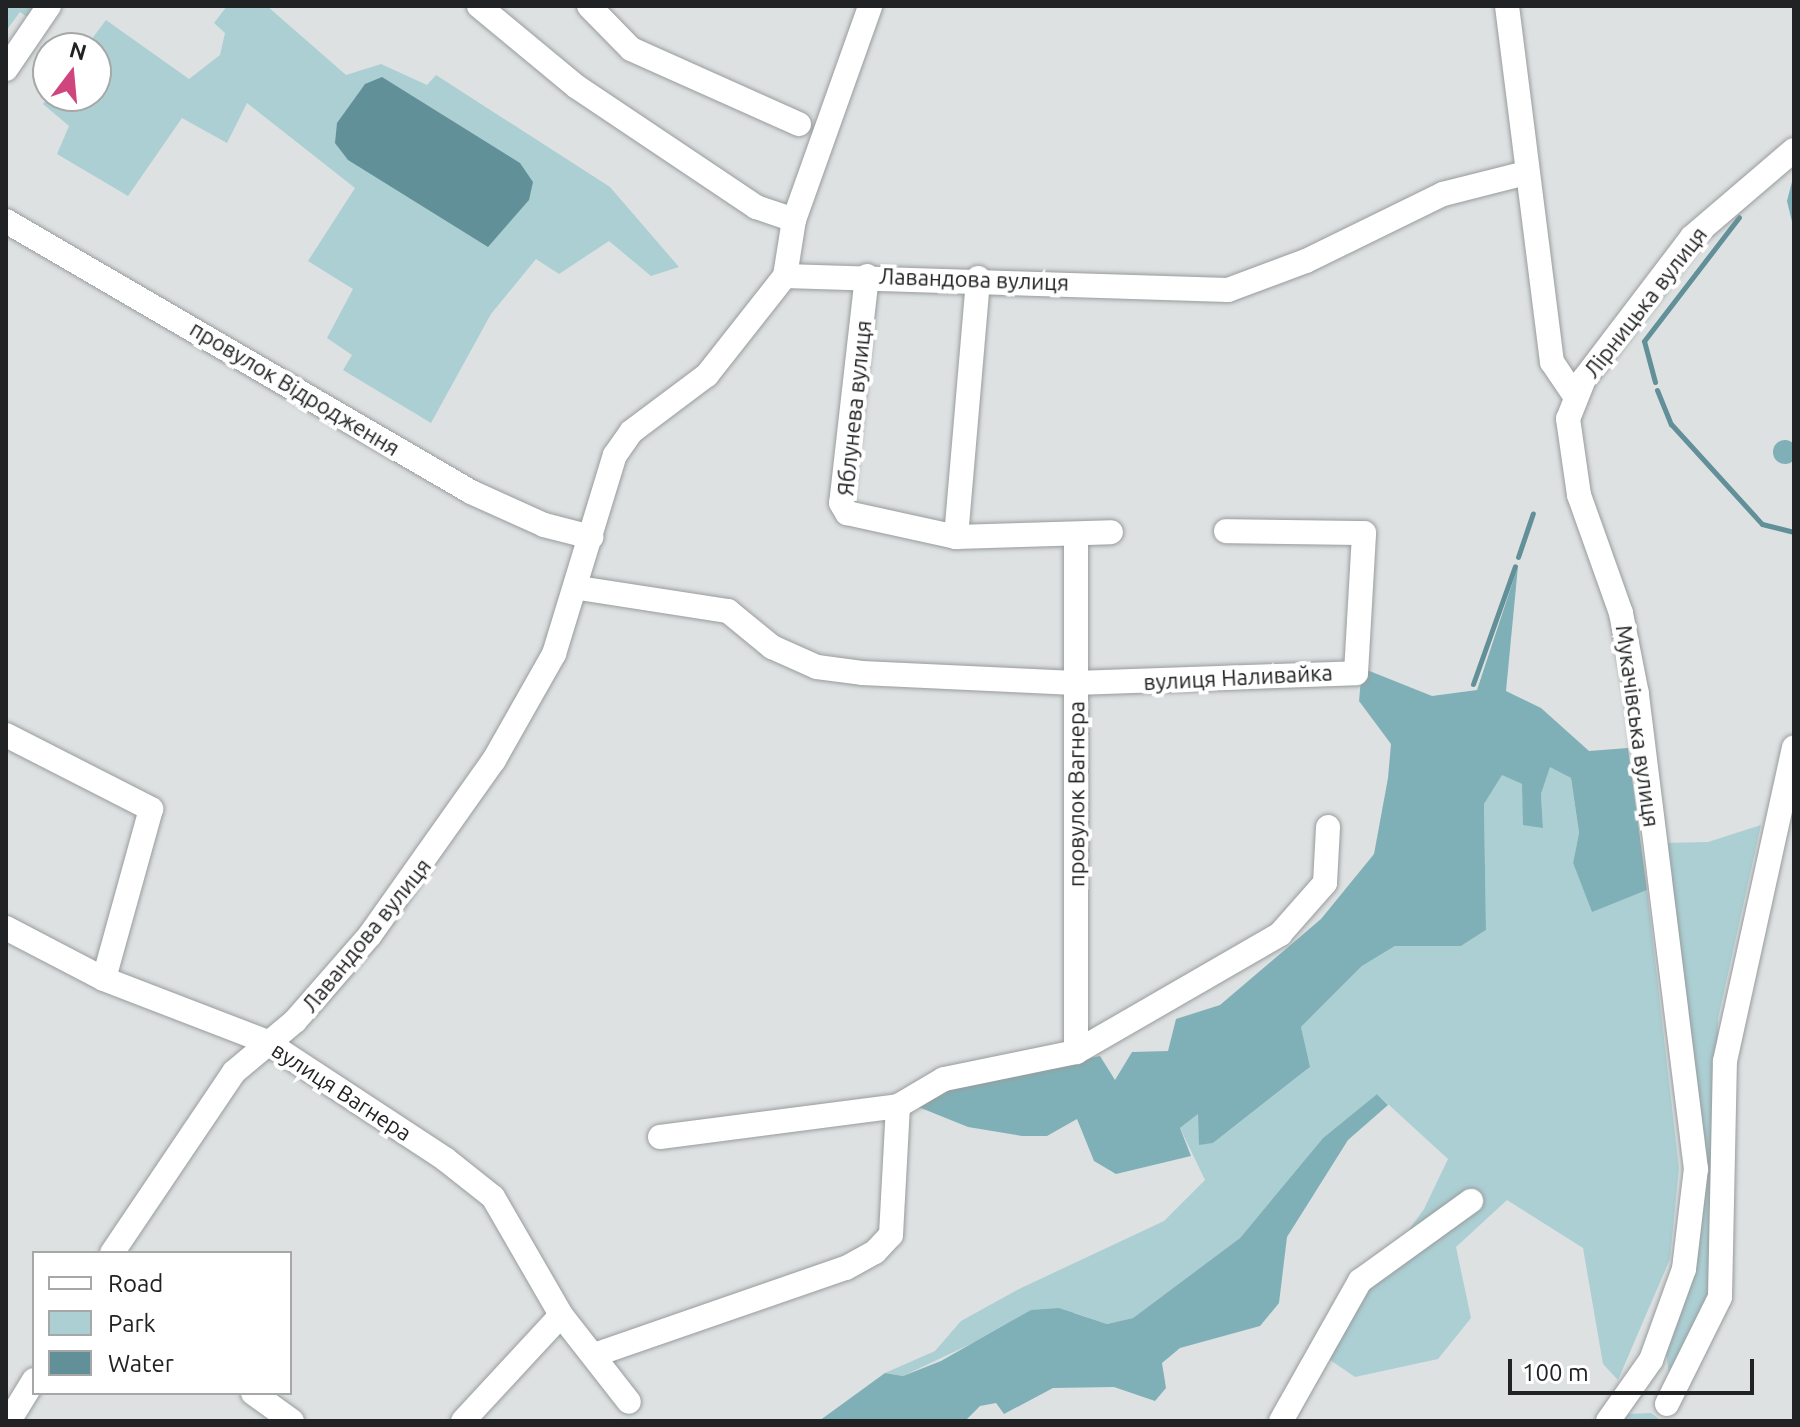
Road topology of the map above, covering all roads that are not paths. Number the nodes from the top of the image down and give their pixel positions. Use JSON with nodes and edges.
{"nodes":[{"id":1,"x":49,"y":6,"type":"edge"},
{"id":2,"x":479,"y":6,"type":"edge"},
{"id":3,"x":589,"y":6,"type":"edge"},
{"id":4,"x":870,"y":6,"type":"edge"},
{"id":5,"x":1507,"y":6,"type":"edge"},
{"id":6,"x":6,"y":69,"type":"edge"},
{"id":7,"x":799,"y":124,"type":"dead end"},
{"id":8,"x":1794,"y":150,"type":"edge"},
{"id":9,"x":1526,"y":173,"type":"junction"},
{"id":10,"x":794,"y":220,"type":"junction"},
{"id":11,"x":6,"y":221,"type":"edge"},
{"id":12,"x":785,"y":276,"type":"junction"},
{"id":13,"x":867,"y":276,"type":"junction"},
{"id":14,"x":978,"y":278,"type":"junction"},
{"id":15,"x":1574,"y":395,"type":"junction"},
{"id":16,"x":1226,"y":531,"type":"dead end"},
{"id":17,"x":1111,"y":532,"type":"dead end"},
{"id":18,"x":591,"y":537,"type":"junction"},
{"id":19,"x":956,"y":537,"type":"junction"},
{"id":20,"x":1076,"y":537,"type":"junction"},
{"id":21,"x":579,"y":588,"type":"junction"},
{"id":22,"x":1075,"y":683,"type":"junction"},
{"id":23,"x":6,"y":735,"type":"edge"},
{"id":24,"x":1794,"y":748,"type":"edge"},
{"id":25,"x":1328,"y":827,"type":"dead end"},
{"id":26,"x":6,"y":928,"type":"edge"},
{"id":27,"x":104,"y":979,"type":"junction"},
{"id":28,"x":267,"y":1042,"type":"junction"},
{"id":29,"x":1076,"y":1052,"type":"junction"},
{"id":30,"x":898,"y":1106,"type":"junction"},
{"id":31,"x":660,"y":1137,"type":"dead end"},
{"id":32,"x":1471,"y":1201,"type":"dead end"},
{"id":33,"x":113,"y":1251,"type":"edge"},
{"id":34,"x":561,"y":1315,"type":"junction"},
{"id":35,"x":597,"y":1354,"type":"junction"},
{"id":36,"x":1651,"y":1360,"type":"junction"},
{"id":37,"x":32,"y":1383,"type":"edge"},
{"id":38,"x":256,"y":1395,"type":"edge"},
{"id":39,"x":629,"y":1402,"type":"dead end"},
{"id":40,"x":1671,"y":1413,"type":"edge"},
{"id":41,"x":9,"y":1421,"type":"edge"},
{"id":42,"x":292,"y":1421,"type":"edge"},
{"id":43,"x":463,"y":1421,"type":"edge"},
{"id":44,"x":1281,"y":1421,"type":"edge"},
{"id":45,"x":1608,"y":1421,"type":"edge"}],
"edges":[{"from":1,"to":6,"type":"street"},
{"from":2,"to":10,"type":"street"},
{"from":3,"to":7,"type":"street"},
{"from":4,"to":10,"type":"street"},
{"from":5,"to":9,"type":"street"},
{"from":8,"to":15,"type":"street","name":"Лірницька вулиця"},
{"from":9,"to":14,"type":"street","name":"Лавандова вулиця"},
{"from":9,"to":15,"type":"street"},
{"from":10,"to":12,"type":"street"},
{"from":11,"to":18,"type":"street","name":"провулок Відродження"},
{"from":12,"to":13,"type":"street","name":"Лавандова вулиця"},
{"from":12,"to":18,"type":"street","name":"Лавандова вулиця"},
{"from":13,"to":14,"type":"street","name":"Лавандова вулиця"},
{"from":13,"to":19,"type":"street","name":"Яблунева вулиця"},
{"from":14,"to":19,"type":"street"},
{"from":15,"to":36,"type":"street","name":"Мукачівська вулиця"},
{"from":16,"to":22,"type":"street","name":"вулиця Наливайка"},
{"from":17,"to":20,"type":"street","name":"Яблунева вулиця"},
{"from":18,"to":21,"type":"street","name":"Лавандова вулиця"},
{"from":19,"to":20,"type":"street","name":"Яблунева вулиця"},
{"from":20,"to":22,"type":"street","name":"провулок Вагнера"},
{"from":21,"to":22,"type":"street"},
{"from":21,"to":28,"type":"street","name":"Лавандова вулиця"},
{"from":22,"to":29,"type":"street","name":"провулок Вагнера"},
{"from":23,"to":27,"type":"street"},
{"from":24,"to":40,"type":"street"},
{"from":25,"to":29,"type":"street"},
{"from":26,"to":27,"type":"street","name":"вулиця Вагнера"},
{"from":27,"to":28,"type":"street","name":"вулиця Вагнера"},
{"from":28,"to":33,"type":"street","name":"Лавандова вулиця"},
{"from":28,"to":34,"type":"street","name":"вулиця Вагнера"},
{"from":29,"to":30,"type":"street"},
{"from":30,"to":31,"type":"street"},
{"from":30,"to":35,"type":"street"},
{"from":32,"to":44,"type":"street"},
{"from":34,"to":35,"type":"street","name":"вулиця Вагнера"},
{"from":34,"to":43,"type":"street"},
{"from":35,"to":39,"type":"street","name":"вулиця Вагнера"},
{"from":36,"to":40,"type":"street"},
{"from":36,"to":45,"type":"street","name":"Мукачівська вулиця"},
{"from":37,"to":41,"type":"street"},
{"from":38,"to":42,"type":"street"}]}
